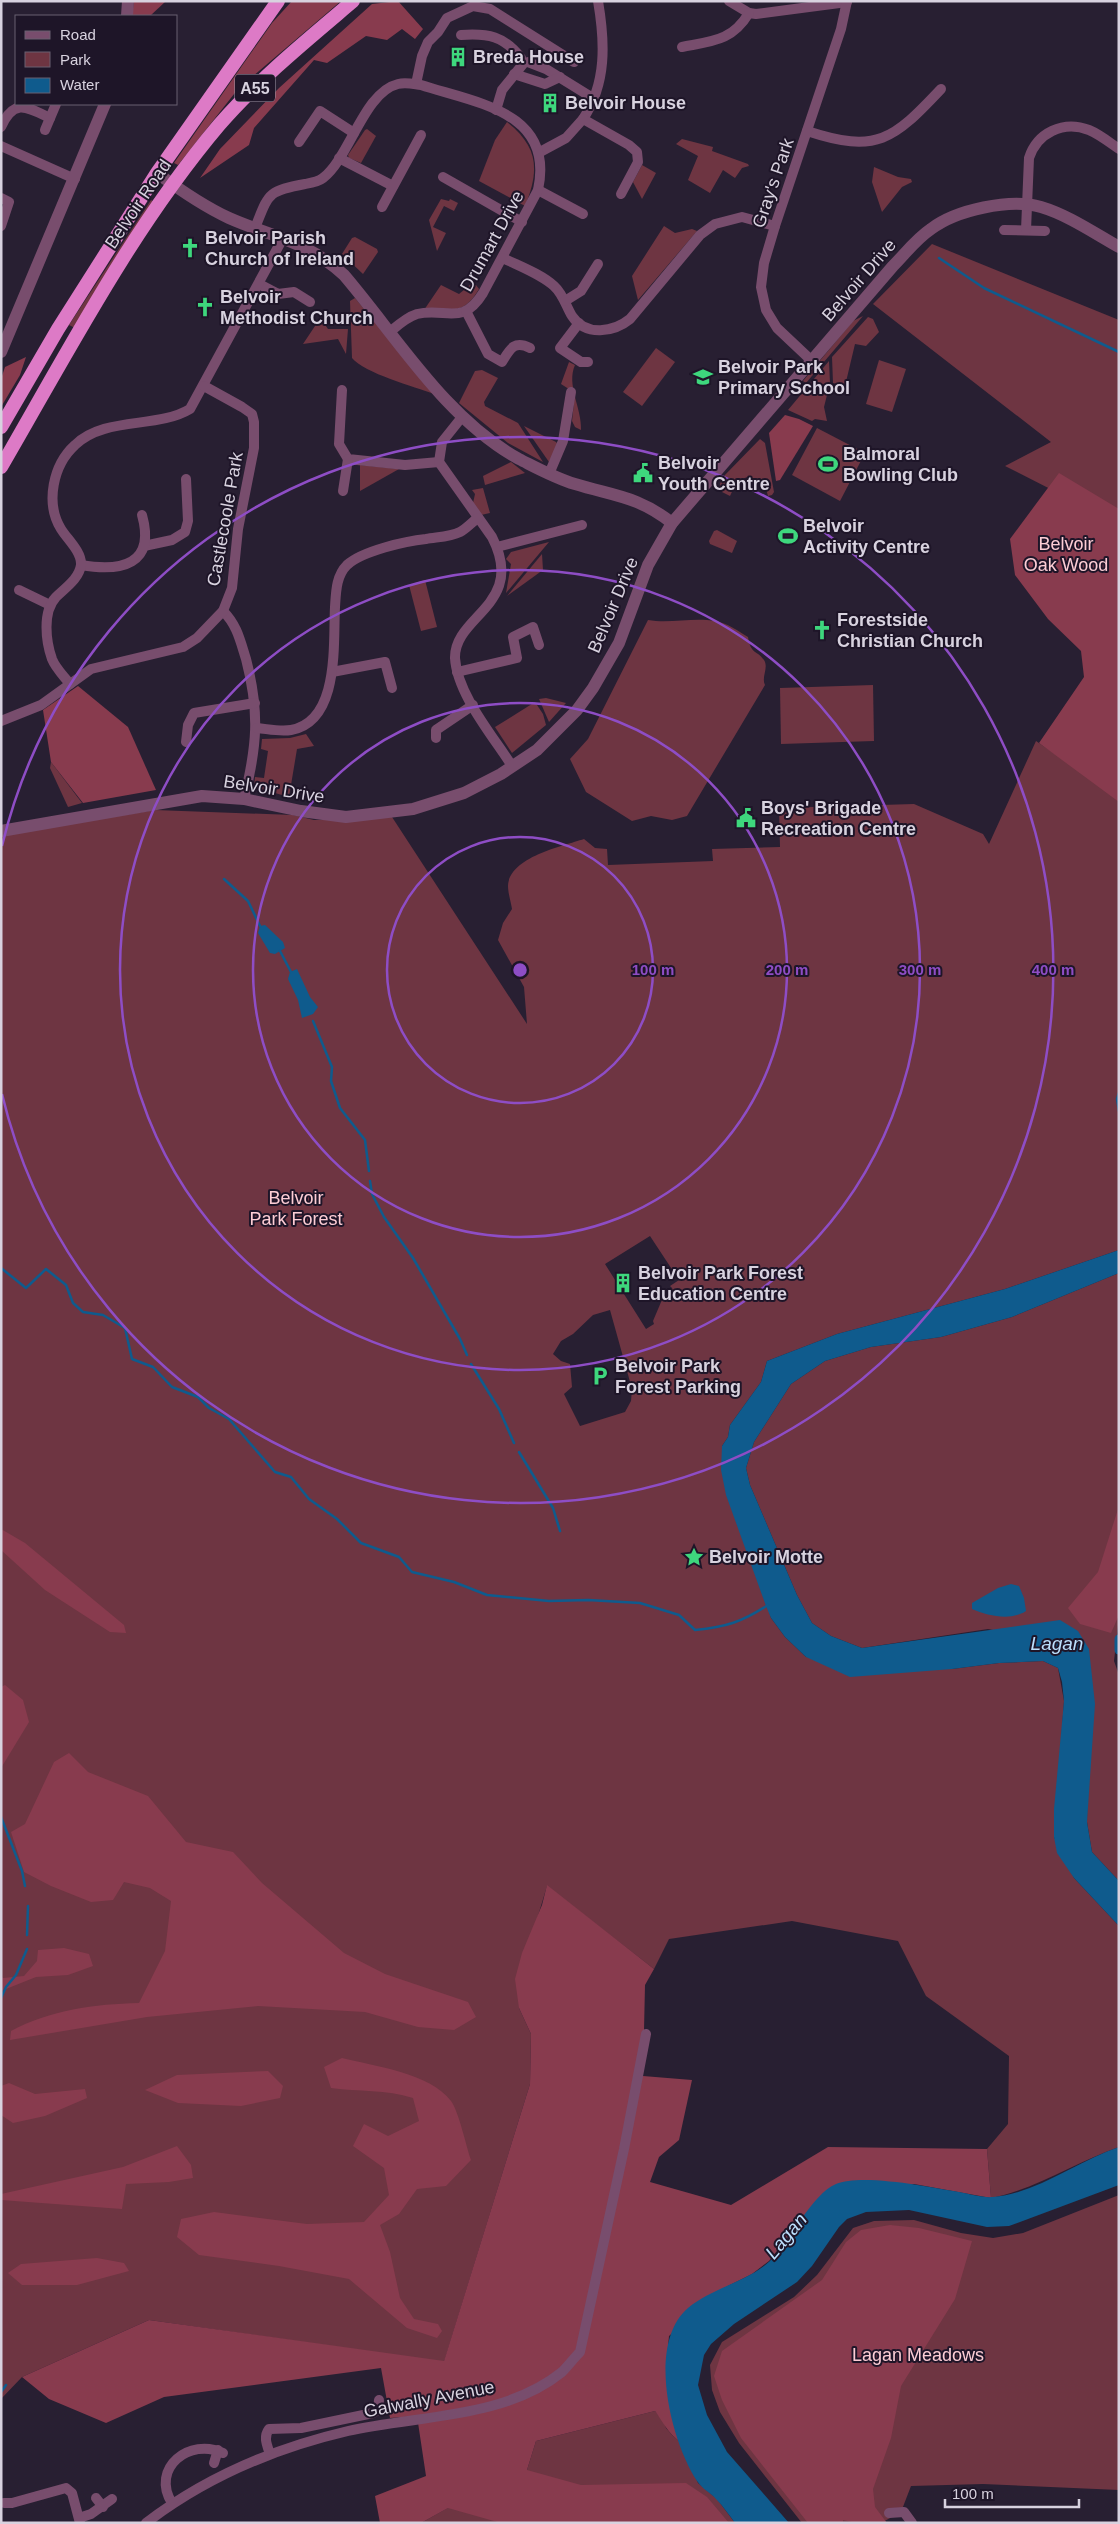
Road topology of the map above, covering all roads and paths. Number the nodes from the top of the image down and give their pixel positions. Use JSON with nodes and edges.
{"nodes":[{"id":1,"x":128,"y":1,"type":"edge"},
{"id":2,"x":278,"y":1,"type":"edge"},
{"id":3,"x":353,"y":1,"type":"edge"},
{"id":4,"x":598,"y":1,"type":"edge"},
{"id":5,"x":729,"y":1,"type":"edge"},
{"id":6,"x":847,"y":2,"type":"edge"},
{"id":7,"x":790,"y":5,"type":"edge"},
{"id":8,"x":749,"y":13,"type":"junction"},
{"id":9,"x":127,"y":15,"type":"edge"},
{"id":10,"x":461,"y":35,"type":"dead end"},
{"id":11,"x":682,"y":46,"type":"dead end"},
{"id":12,"x":524,"y":61,"type":"junction"},
{"id":13,"x":574,"y":62,"type":"dead end"},
{"id":14,"x":514,"y":74,"type":"junction"},
{"id":15,"x":560,"y":77,"type":"junction"},
{"id":16,"x":416,"y":84,"type":"junction"},
{"id":17,"x":941,"y":89,"type":"dead end"},
{"id":18,"x":588,"y":95,"type":"dead end"},
{"id":19,"x":56,"y":105,"type":"edge"},
{"id":20,"x":105,"y":105,"type":"edge"},
{"id":21,"x":496,"y":110,"type":"junction"},
{"id":22,"x":50,"y":118,"type":"junction"},
{"id":23,"x":583,"y":119,"type":"junction"},
{"id":24,"x":1,"y":127,"type":"edge"},
{"id":25,"x":45,"y":130,"type":"dead end"},
{"id":26,"x":807,"y":131,"type":"junction"},
{"id":27,"x":354,"y":133,"type":"junction"},
{"id":28,"x":421,"y":135,"type":"dead end"},
{"id":29,"x":299,"y":142,"type":"dead end"},
{"id":30,"x":1,"y":146,"type":"edge"},
{"id":31,"x":1119,"y":149,"type":"edge"},
{"id":32,"x":540,"y":152,"type":"junction"},
{"id":33,"x":339,"y":158,"type":"junction"},
{"id":34,"x":157,"y":173,"type":"junction"},
{"id":35,"x":442,"y":177,"type":"dead end"},
{"id":36,"x":75,"y":179,"type":"junction"},
{"id":37,"x":173,"y":184,"type":"junction"},
{"id":38,"x":393,"y":186,"type":"junction"},
{"id":39,"x":538,"y":190,"type":"junction"},
{"id":40,"x":621,"y":194,"type":"dead end"},
{"id":41,"x":1,"y":198,"type":"edge"},
{"id":42,"x":1027,"y":204,"type":"junction"},
{"id":43,"x":382,"y":207,"type":"dead end"},
{"id":44,"x":583,"y":214,"type":"dead end"},
{"id":45,"x":522,"y":222,"type":"junction"},
{"id":46,"x":1,"y":226,"type":"edge"},
{"id":47,"x":775,"y":226,"type":"junction"},
{"id":48,"x":255,"y":228,"type":"junction"},
{"id":49,"x":1004,"y":230,"type":"dead end"},
{"id":50,"x":1026,"y":230,"type":"junction"},
{"id":51,"x":1045,"y":231,"type":"dead end"},
{"id":52,"x":283,"y":238,"type":"junction"},
{"id":53,"x":1119,"y":247,"type":"edge"},
{"id":54,"x":503,"y":258,"type":"junction"},
{"id":55,"x":598,"y":264,"type":"dead end"},
{"id":56,"x":259,"y":284,"type":"junction"},
{"id":57,"x":565,"y":300,"type":"junction"},
{"id":58,"x":310,"y":302,"type":"dead end"},
{"id":59,"x":466,"y":311,"type":"junction"},
{"id":60,"x":579,"y":323,"type":"junction"},
{"id":61,"x":391,"y":331,"type":"junction"},
{"id":62,"x":530,"y":348,"type":"dead end"},
{"id":63,"x":1,"y":352,"type":"edge"},
{"id":64,"x":812,"y":361,"type":"junction"},
{"id":65,"x":588,"y":362,"type":"dead end"},
{"id":66,"x":48,"y":385,"type":"junction"},
{"id":67,"x":204,"y":386,"type":"junction"},
{"id":68,"x":342,"y":390,"type":"dead end"},
{"id":69,"x":571,"y":392,"type":"dead end"},
{"id":70,"x":462,"y":417,"type":"junction"},
{"id":71,"x":1,"y":427,"type":"edge"},
{"id":72,"x":1,"y":449,"type":"edge"},
{"id":73,"x":348,"y":459,"type":"junction"},
{"id":74,"x":439,"y":462,"type":"junction"},
{"id":75,"x":1,"y":467,"type":"edge"},
{"id":76,"x":549,"y":474,"type":"junction"},
{"id":77,"x":186,"y":479,"type":"dead end"},
{"id":78,"x":343,"y":491,"type":"dead end"},
{"id":79,"x":142,"y":515,"type":"dead end"},
{"id":80,"x":478,"y":518,"type":"junction"},
{"id":81,"x":672,"y":523,"type":"junction"},
{"id":82,"x":582,"y":525,"type":"dead end"},
{"id":83,"x":144,"y":546,"type":"junction"},
{"id":84,"x":497,"y":547,"type":"junction"},
{"id":85,"x":81,"y":565,"type":"junction"},
{"id":86,"x":19,"y":590,"type":"dead end"},
{"id":87,"x":50,"y":605,"type":"junction"},
{"id":88,"x":223,"y":611,"type":"junction"},
{"id":89,"x":539,"y":645,"type":"dead end"},
{"id":90,"x":332,"y":672,"type":"junction"},
{"id":91,"x":457,"y":672,"type":"junction"},
{"id":92,"x":70,"y":684,"type":"junction"},
{"id":93,"x":392,"y":688,"type":"dead end"},
{"id":94,"x":255,"y":703,"type":"junction"},
{"id":95,"x":472,"y":705,"type":"junction"},
{"id":96,"x":1,"y":721,"type":"edge"},
{"id":97,"x":257,"y":728,"type":"junction"},
{"id":98,"x":436,"y":738,"type":"dead end"},
{"id":99,"x":186,"y":742,"type":"dead end"},
{"id":100,"x":512,"y":766,"type":"junction"},
{"id":101,"x":244,"y":799,"type":"junction"},
{"id":102,"x":1,"y":831,"type":"edge"},
{"id":103,"x":646,"y":2034,"type":"dead end"},
{"id":104,"x":378,"y":2400,"type":"dead end"},
{"id":105,"x":270,"y":2454,"type":"junction"},
{"id":106,"x":214,"y":2463,"type":"dead end"},
{"id":107,"x":96,"y":2498,"type":"dead end"},
{"id":108,"x":112,"y":2499,"type":"dead end"},
{"id":109,"x":4,"y":2503,"type":"dead end"},
{"id":110,"x":172,"y":2503,"type":"junction"},
{"id":111,"x":102,"y":2507,"type":"junction"},
{"id":112,"x":889,"y":2513,"type":"dead end"},
{"id":113,"x":79,"y":2520,"type":"edge"},
{"id":114,"x":146,"y":2523,"type":"edge"},
{"id":115,"x":912,"y":2523,"type":"edge"}],
"edges":[{"from":1,"to":9,"type":"street"},
{"from":2,"to":34,"type":"highway","name":"Belvoir Road","number":"A55"},
{"from":3,"to":37,"type":"highway","name":"Belvoir Road","number":"A55"},
{"from":4,"to":23,"type":"street"},
{"from":5,"to":8,"type":"street"},
{"from":6,"to":7,"type":"street"},
{"from":6,"to":26,"type":"street","name":"Gray's Park"},
{"from":7,"to":8,"type":"street"},
{"from":8,"to":11,"type":"street"},
{"from":10,"to":12,"type":"street"},
{"from":12,"to":14,"type":"street"},
{"from":12,"to":15,"type":"street"},
{"from":13,"to":16,"type":"street"},
{"from":14,"to":15,"type":"street"},
{"from":14,"to":21,"type":"street"},
{"from":15,"to":18,"type":"street"},
{"from":16,"to":21,"type":"street"},
{"from":16,"to":27,"type":"street"},
{"from":17,"to":26,"type":"street"},
{"from":19,"to":22,"type":"street"},
{"from":20,"to":36,"type":"street"},
{"from":21,"to":32,"type":"street"},
{"from":22,"to":24,"type":"street"},
{"from":22,"to":25,"type":"street"},
{"from":23,"to":32,"type":"street"},
{"from":23,"to":40,"type":"street"},
{"from":26,"to":47,"type":"street","name":"Gray's Park"},
{"from":27,"to":29,"type":"street"},
{"from":27,"to":33,"type":"street"},
{"from":28,"to":38,"type":"street"},
{"from":30,"to":36,"type":"street"},
{"from":31,"to":42,"type":"street"},
{"from":32,"to":39,"type":"street","name":"Drumart Drive"},
{"from":33,"to":38,"type":"street"},
{"from":33,"to":48,"type":"street"},
{"from":34,"to":37,"type":"street"},
{"from":34,"to":71,"type":"highway","name":"Belvoir Road","number":"A55"},
{"from":35,"to":45,"type":"street"},
{"from":36,"to":63,"type":"street"},
{"from":37,"to":48,"type":"street"},
{"from":37,"to":66,"type":"highway","name":"Belvoir Road","number":"A55"},
{"from":38,"to":43,"type":"street"},
{"from":39,"to":44,"type":"street","name":"Drumart Drive"},
{"from":39,"to":45,"type":"street","name":"Drumart Drive"},
{"from":41,"to":46,"type":"street"},
{"from":42,"to":50,"type":"street"},
{"from":42,"to":53,"type":"street","name":"Belvoir Drive"},
{"from":42,"to":64,"type":"street","name":"Belvoir Drive"},
{"from":45,"to":54,"type":"street","name":"Drumart Drive"},
{"from":47,"to":60,"type":"street"},
{"from":47,"to":64,"type":"street","name":"Gray's Park"},
{"from":48,"to":52,"type":"street"},
{"from":49,"to":50,"type":"street"},
{"from":50,"to":51,"type":"street"},
{"from":52,"to":56,"type":"street"},
{"from":52,"to":61,"type":"street"},
{"from":54,"to":57,"type":"street"},
{"from":54,"to":59,"type":"street","name":"Drumart Drive"},
{"from":55,"to":57,"type":"street"},
{"from":56,"to":58,"type":"street"},
{"from":56,"to":67,"type":"street"},
{"from":57,"to":60,"type":"street"},
{"from":59,"to":61,"type":"street","name":"Drumart Drive"},
{"from":59,"to":62,"type":"street"},
{"from":60,"to":65,"type":"street"},
{"from":61,"to":70,"type":"street"},
{"from":64,"to":81,"type":"street","name":"Belvoir Drive"},
{"from":66,"to":72,"type":"highway"},
{"from":66,"to":75,"type":"highway","name":"Belvoir Road","number":"A55"},
{"from":67,"to":85,"type":"street"},
{"from":67,"to":88,"type":"street","name":"Castlecoole Park"},
{"from":68,"to":73,"type":"street"},
{"from":69,"to":76,"type":"street"},
{"from":70,"to":74,"type":"street"},
{"from":70,"to":76,"type":"street"},
{"from":73,"to":74,"type":"street"},
{"from":73,"to":78,"type":"street"},
{"from":74,"to":80,"type":"street"},
{"from":76,"to":81,"type":"street"},
{"from":77,"to":83,"type":"street"},
{"from":79,"to":83,"type":"street"},
{"from":80,"to":84,"type":"street"},
{"from":80,"to":90,"type":"street"},
{"from":81,"to":100,"type":"street","name":"Belvoir Drive"},
{"from":82,"to":84,"type":"street"},
{"from":83,"to":85,"type":"street"},
{"from":84,"to":91,"type":"street"},
{"from":85,"to":87,"type":"street"},
{"from":86,"to":87,"type":"street"},
{"from":87,"to":92,"type":"street"},
{"from":88,"to":92,"type":"street","name":"Castlecoole Park"},
{"from":88,"to":94,"type":"street"},
{"from":89,"to":91,"type":"street"},
{"from":90,"to":93,"type":"street"},
{"from":90,"to":97,"type":"street"},
{"from":91,"to":95,"type":"street"},
{"from":92,"to":96,"type":"street","name":"Castlecoole Park"},
{"from":94,"to":97,"type":"street"},
{"from":94,"to":99,"type":"street"},
{"from":95,"to":98,"type":"street"},
{"from":95,"to":100,"type":"street"},
{"from":97,"to":101,"type":"street"},
{"from":100,"to":101,"type":"street","name":"Belvoir Drive"},
{"from":101,"to":102,"type":"street","name":"Belvoir Drive"},
{"from":103,"to":105,"type":"street","name":"Galwally Avenue"},
{"from":104,"to":105,"type":"street"},
{"from":105,"to":110,"type":"street","name":"Galwally Avenue"},
{"from":106,"to":110,"type":"street"},
{"from":107,"to":111,"type":"street"},
{"from":108,"to":111,"type":"street"},
{"from":109,"to":113,"type":"street"},
{"from":110,"to":114,"type":"street","name":"Galwally Avenue"},
{"from":111,"to":113,"type":"street"},
{"from":112,"to":115,"type":"street"}]}
